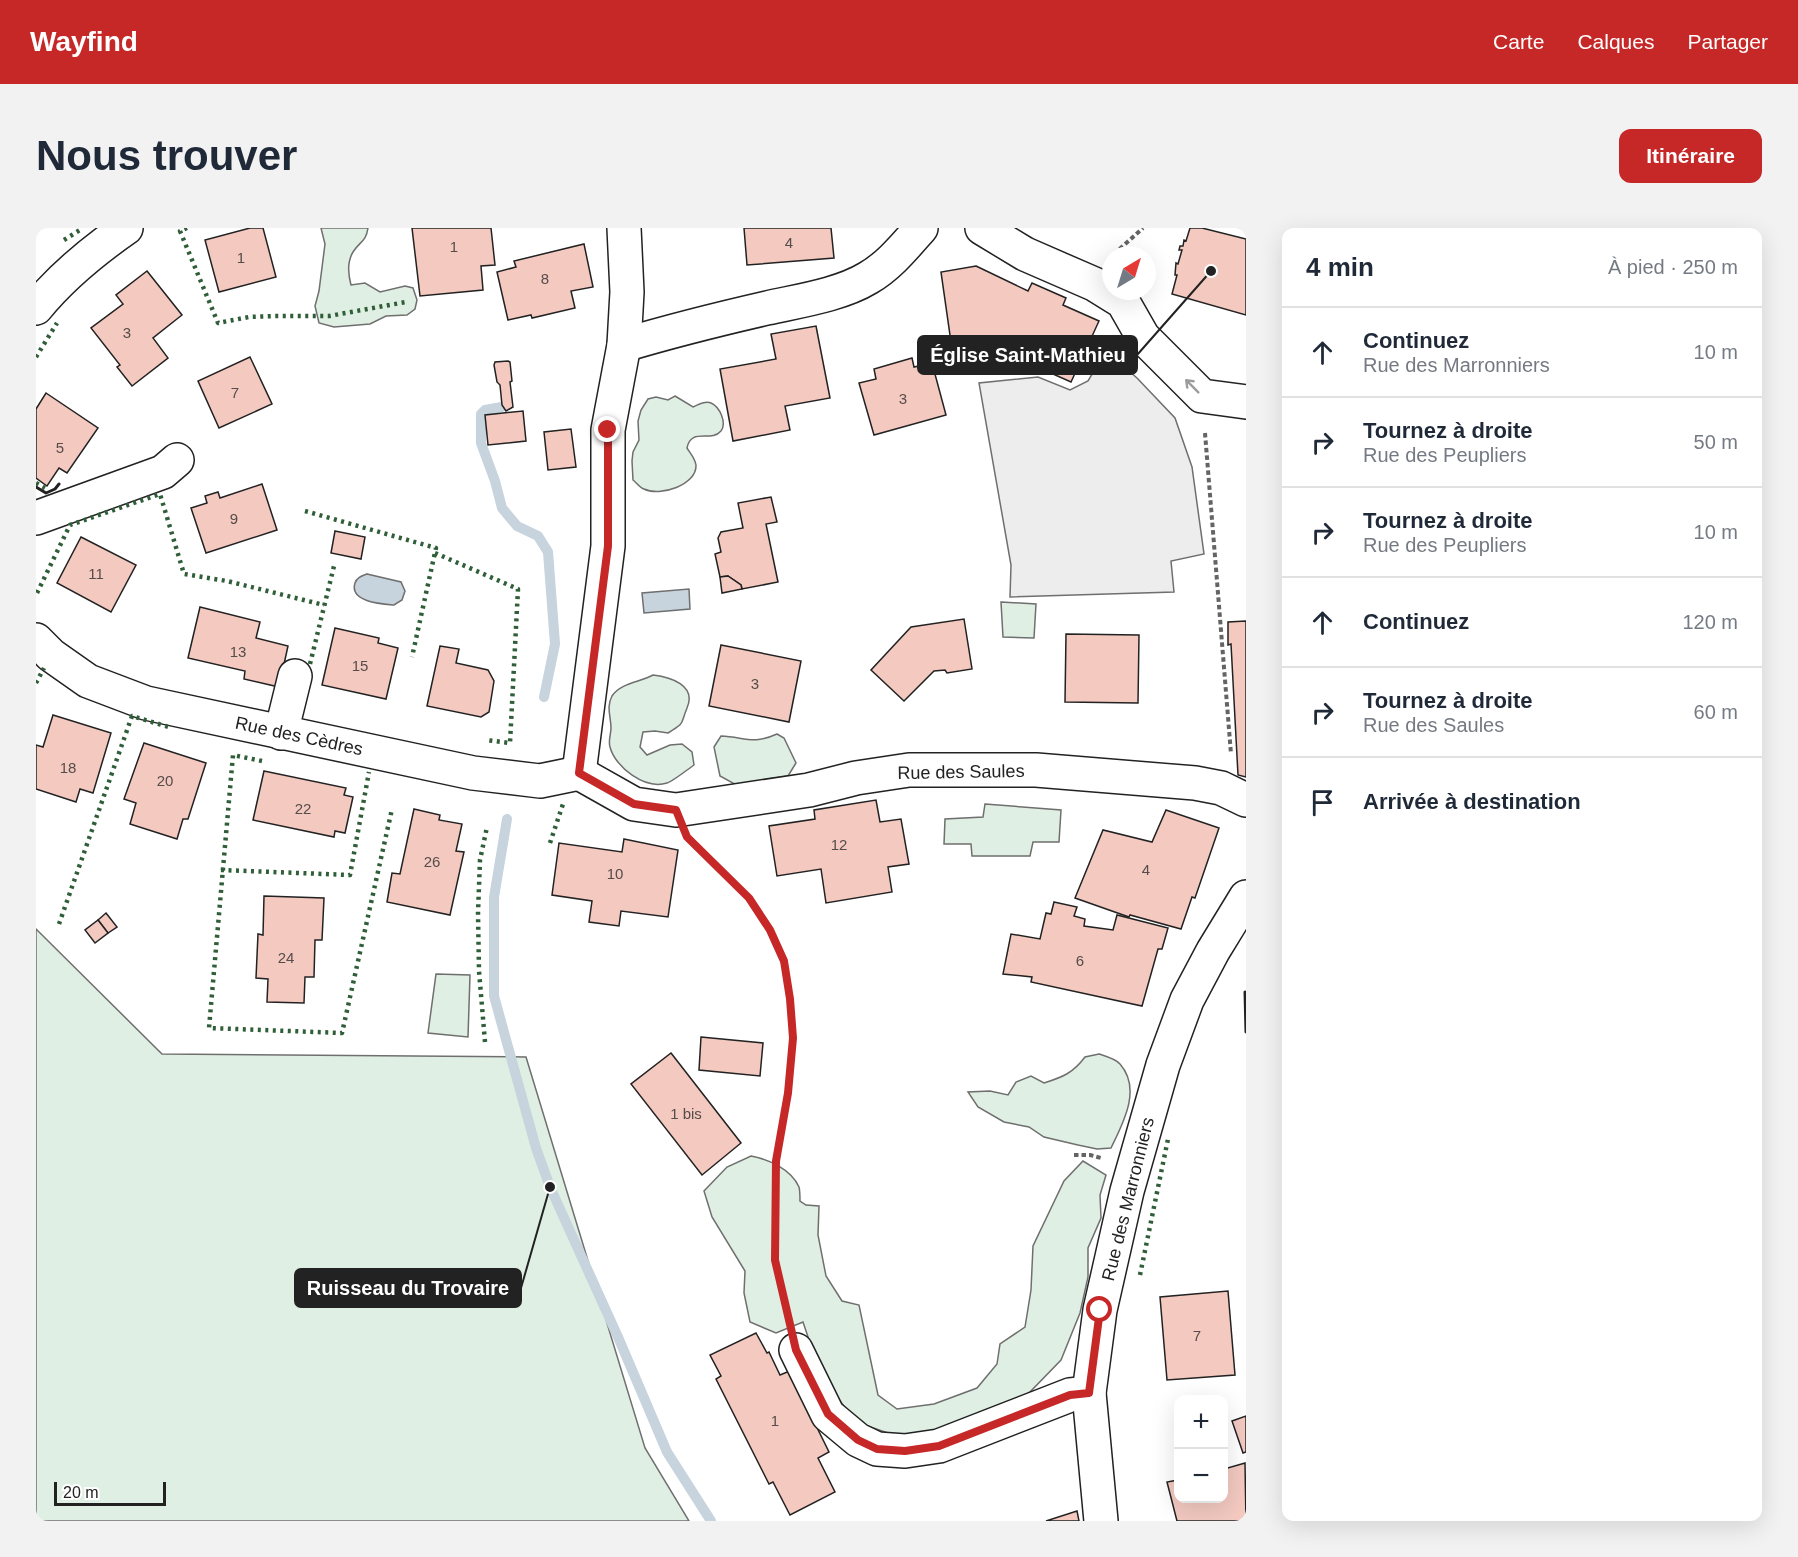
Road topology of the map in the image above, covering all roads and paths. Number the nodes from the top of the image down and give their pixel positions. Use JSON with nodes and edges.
{"nodes":[{"id":1,"x":126,"y":228,"type":"edge"},
{"id":2,"x":624,"y":228,"type":"edge"},
{"id":3,"x":982,"y":228,"type":"edge"},
{"id":4,"x":1143,"y":228,"type":"edge"},
{"id":5,"x":919,"y":229,"type":"edge"},
{"id":6,"x":1123,"y":246,"type":"edge"},
{"id":7,"x":36,"y":308,"type":"edge"},
{"id":8,"x":624,"y":345,"type":"junction"},
{"id":9,"x":1202,"y":396,"type":"junction"},
{"id":10,"x":1246,"y":402,"type":"edge"},
{"id":11,"x":177,"y":460,"type":"dead end"},
{"id":12,"x":36,"y":518,"type":"edge"},
{"id":13,"x":36,"y":640,"type":"edge"},
{"id":14,"x":295,"y":676,"type":"dead end"},
{"id":15,"x":281,"y":732,"type":"junction"},
{"id":16,"x":579,"y":773,"type":"junction"},
{"id":17,"x":1234,"y":794,"type":"edge"},
{"id":18,"x":676,"y":810,"type":"junction"},
{"id":19,"x":1246,"y":897,"type":"edge"},
{"id":20,"x":796,"y":1350,"type":"joint"},
{"id":21,"x":1089,"y":1393,"type":"junction"},
{"id":22,"x":1101,"y":1521,"type":"edge"}],
"edges":[{"from":1,"to":7,"type":"street"},
{"from":2,"to":8,"type":"street"},
{"from":9,"to":3,"type":"street","one_way":true},
{"from":4,"to":6,"type":"path"},
{"from":5,"to":8,"type":"street"},
{"from":8,"to":16,"type":"street"},
{"from":9,"to":10,"type":"street"},
{"from":9,"to":17,"type":"path"},
{"from":11,"to":12,"type":"street"},
{"from":13,"to":15,"type":"street","name":"Rue des Cèdres"},
{"from":14,"to":15,"type":"street"},
{"from":15,"to":16,"type":"street","name":"Rue des Cèdres"},
{"from":16,"to":18,"type":"street","name":"Rue des Saules"},
{"from":17,"to":18,"type":"street","name":"Rue des Saules"},
{"from":18,"to":20,"type":"path"},
{"from":19,"to":21,"type":"street","name":"Rue des Marronniers"},
{"from":20,"to":21,"type":"street"},
{"from":21,"to":22,"type":"street","name":"Rue des Marronniers"}]}
